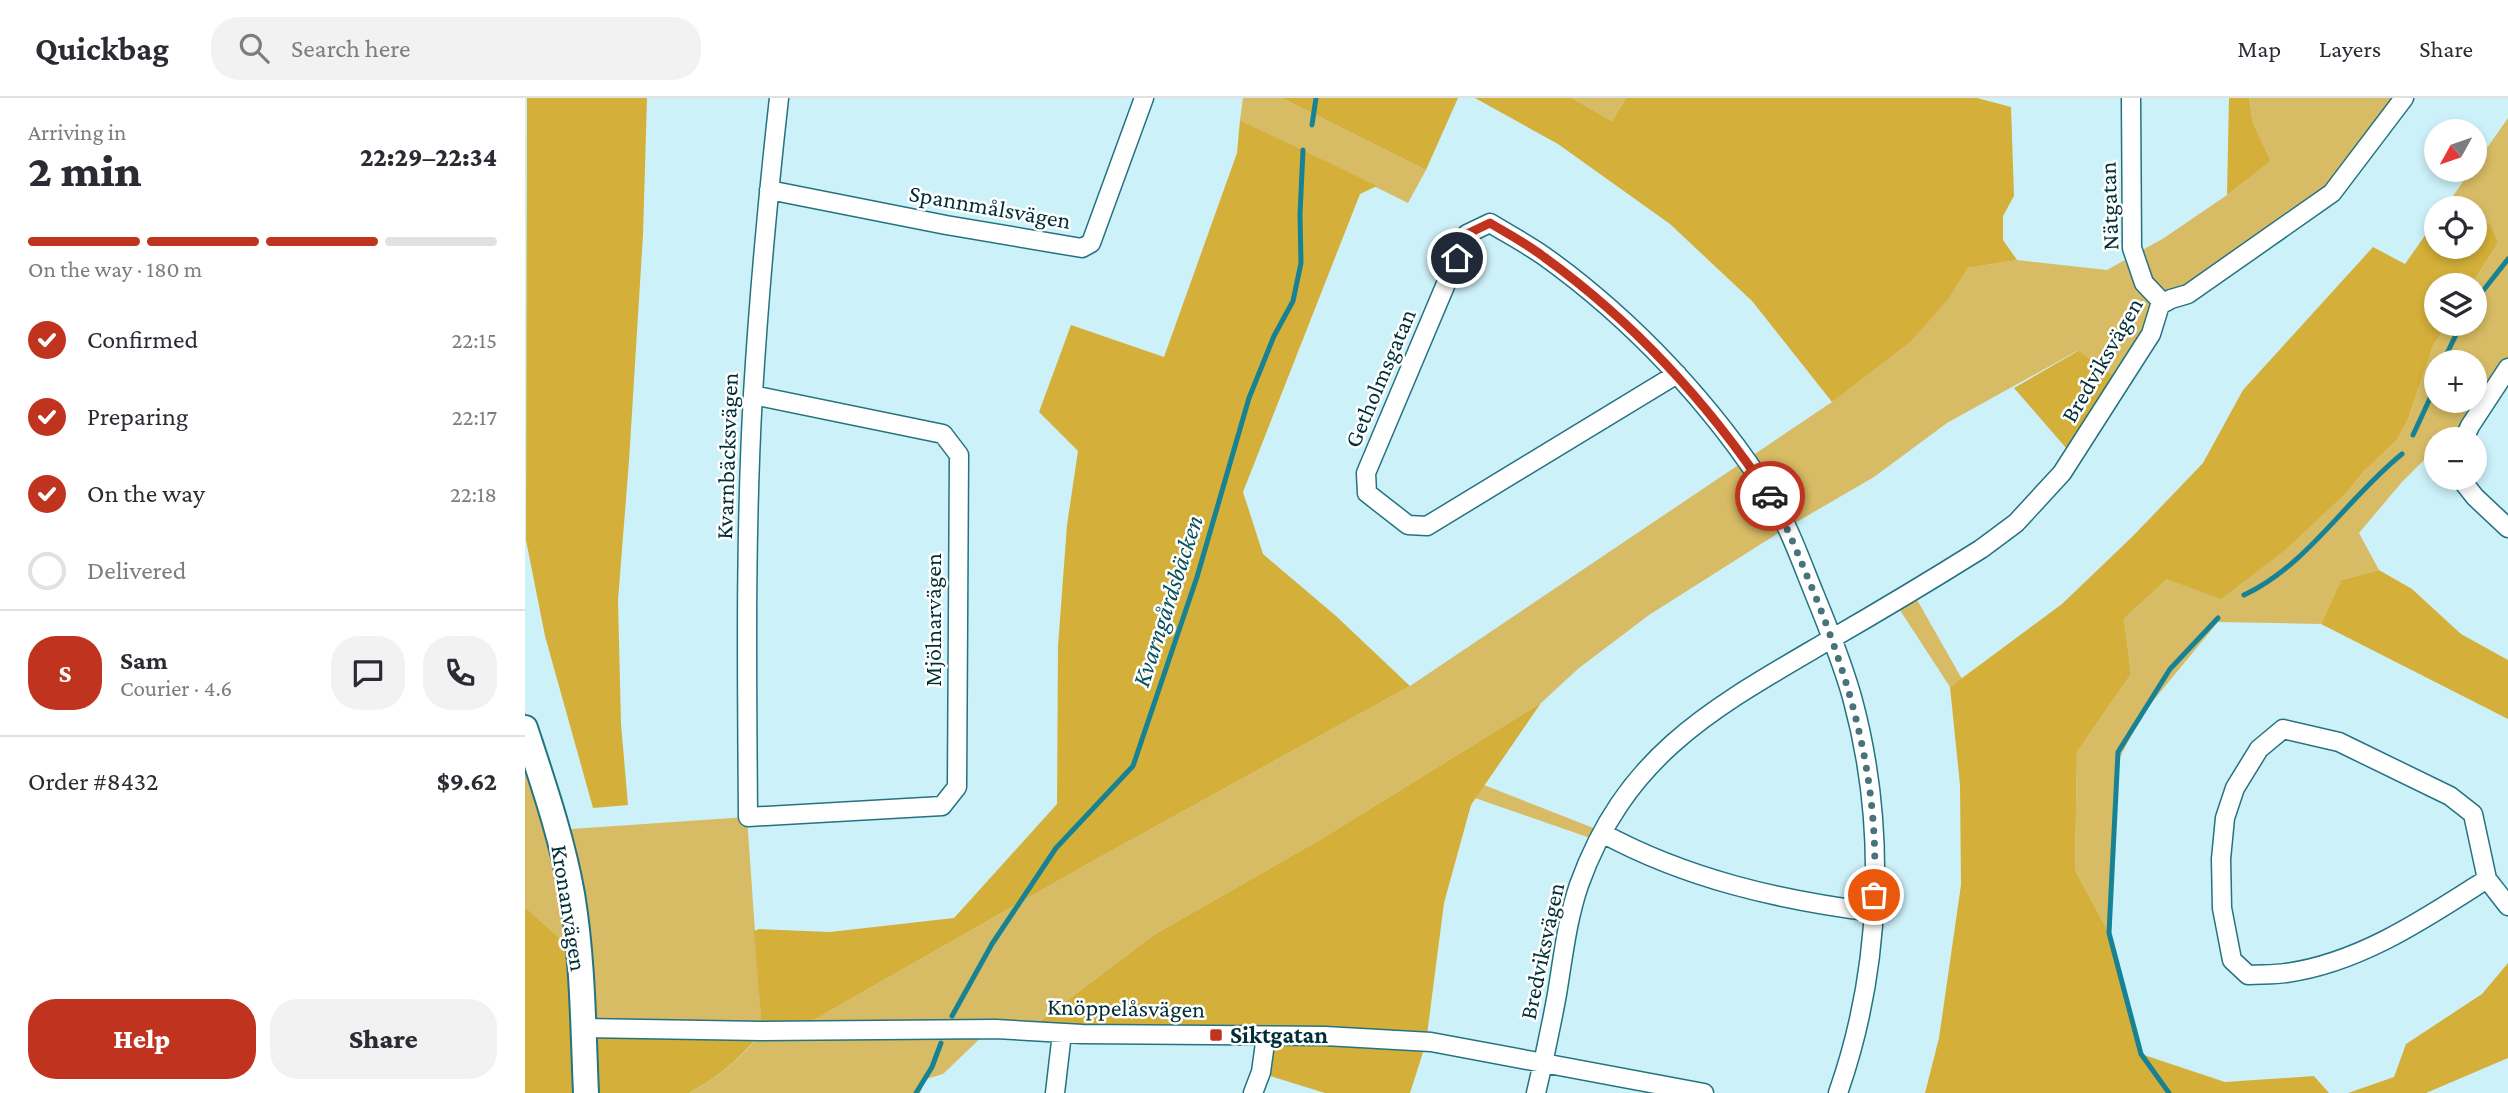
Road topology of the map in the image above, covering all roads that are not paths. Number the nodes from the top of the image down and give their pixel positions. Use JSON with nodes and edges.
{"nodes":[{"id":1,"x":779,"y":98,"type":"edge"},
{"id":2,"x":1144,"y":98,"type":"edge"},
{"id":3,"x":2131,"y":98,"type":"edge"},
{"id":4,"x":2404,"y":98,"type":"edge"},
{"id":5,"x":769,"y":190,"type":"junction"},
{"id":6,"x":2163,"y":303,"type":"junction"},
{"id":7,"x":2508,"y":368,"type":"edge"},
{"id":8,"x":1677,"y":374,"type":"junction"},
{"id":9,"x":753,"y":395,"type":"junction"},
{"id":10,"x":2470,"y":427,"type":"edge"},
{"id":11,"x":2469,"y":490,"type":"edge"},
{"id":12,"x":2508,"y":528,"type":"edge"},
{"id":13,"x":1832,"y":639,"type":"junction"},
{"id":14,"x":525,"y":728,"type":"edge"},
{"id":15,"x":532,"y":771,"type":"edge"},
{"id":16,"x":748,"y":817,"type":"joint"},
{"id":17,"x":1602,"y":833,"type":"junction"},
{"id":18,"x":2487,"y":879,"type":"junction"},
{"id":19,"x":2508,"y":906,"type":"edge"},
{"id":20,"x":1873,"y":912,"type":"junction"},
{"id":21,"x":583,"y":1028,"type":"junction"},
{"id":22,"x":1062,"y":1033,"type":"junction"},
{"id":23,"x":1266,"y":1036,"type":"junction"},
{"id":24,"x":1543,"y":1063,"type":"junction"},
{"id":25,"x":586,"y":1093,"type":"edge"},
{"id":26,"x":1055,"y":1093,"type":"edge"},
{"id":27,"x":1253,"y":1093,"type":"edge"},
{"id":28,"x":1536,"y":1093,"type":"edge"},
{"id":29,"x":1704,"y":1093,"type":"edge"},
{"id":30,"x":1838,"y":1093,"type":"edge"}],
"edges":[{"from":1,"to":5,"type":"street","name":"Kvarnbäcksvägen"},
{"from":2,"to":5,"type":"street","name":"Spannmålsvägen"},
{"from":3,"to":6,"type":"street","name":"Nätgatan"},
{"from":4,"to":6,"type":"street","name":"Bredviksvägen"},
{"from":5,"to":9,"type":"street","name":"Kvarnbäcksvägen"},
{"from":6,"to":13,"type":"street","name":"Bredviksvägen"},
{"from":7,"to":10,"type":"street"},
{"from":8,"to":8,"type":"street","name":"Getholmsgatan"},
{"from":8,"to":13,"type":"street","name":"Getholmsgatan"},
{"from":9,"to":16,"type":"street","name":"Kvarnbäcksvägen"},
{"from":9,"to":16,"type":"street","name":"Mjölnarvägen"},
{"from":11,"to":12,"type":"street"},
{"from":13,"to":17,"type":"street","name":"Bredviksvägen"},
{"from":13,"to":20,"type":"street"},
{"from":14,"to":15,"type":"street","name":"Kronanvägen"},
{"from":15,"to":21,"type":"street","name":"Kronanvägen"},
{"from":17,"to":20,"type":"street"},
{"from":17,"to":24,"type":"street","name":"Bredviksvägen"},
{"from":18,"to":18,"type":"street"},
{"from":18,"to":19,"type":"street"},
{"from":20,"to":30,"type":"street"},
{"from":21,"to":22,"type":"street","name":"Knöppelåsvägen"},
{"from":21,"to":25,"type":"street","name":"Kronanvägen"},
{"from":22,"to":23,"type":"street","name":"Knöppelåsvägen"},
{"from":22,"to":26,"type":"street"},
{"from":23,"to":24,"type":"street","name":"Knöppelåsvägen"},
{"from":23,"to":27,"type":"street"},
{"from":24,"to":28,"type":"street","name":"Bredviksvägen"},
{"from":24,"to":29,"type":"street","name":"Knöppelåsvägen"}]}
